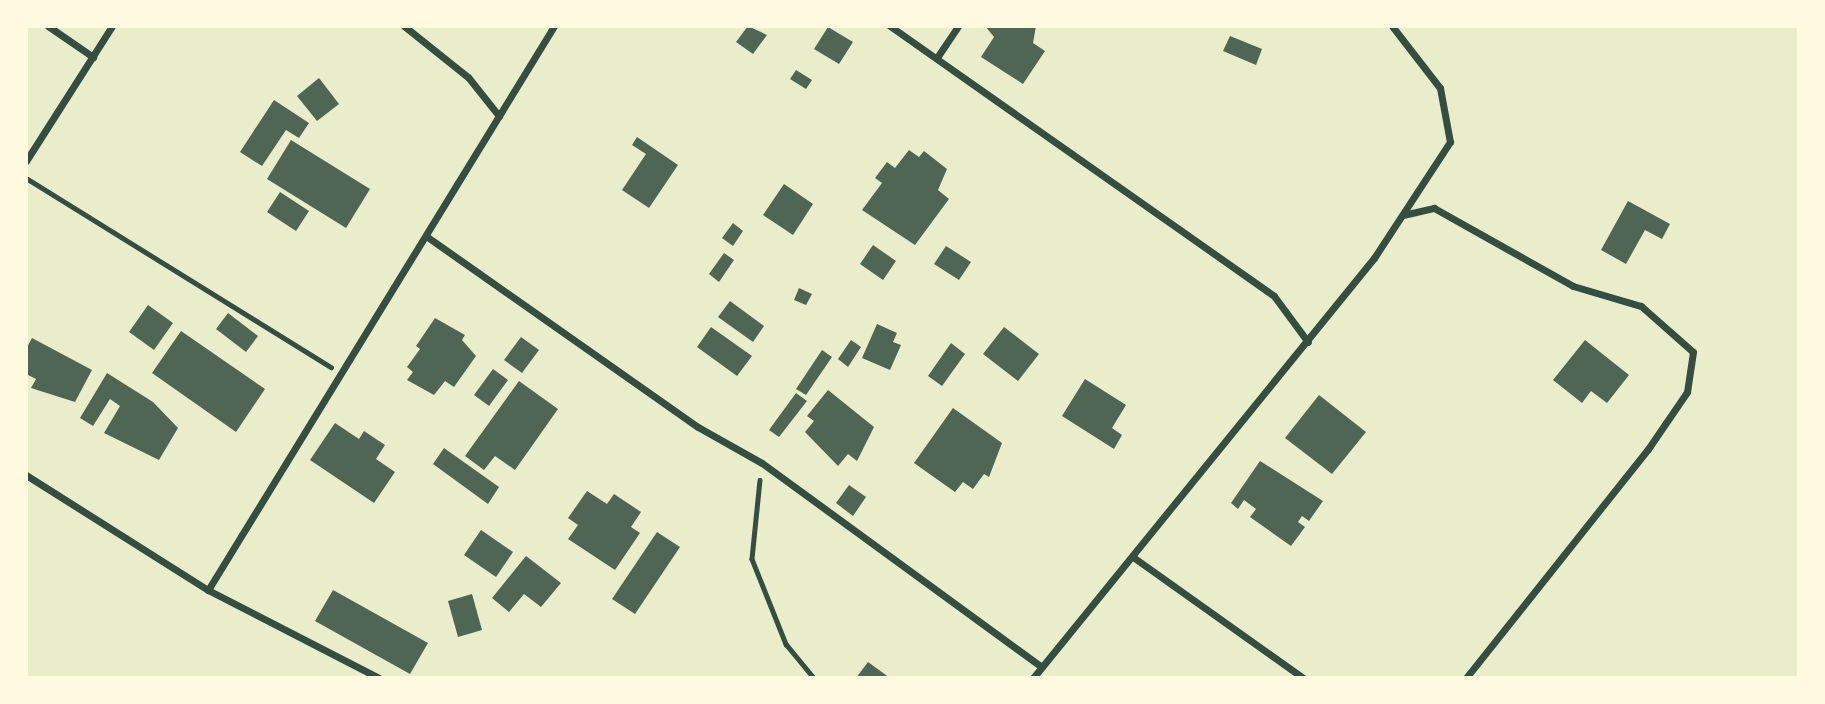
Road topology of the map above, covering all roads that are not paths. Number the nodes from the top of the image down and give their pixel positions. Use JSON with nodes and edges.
{"nodes":[{"id":1,"x":48,"y":26,"type":"edge"},
{"id":2,"x":112,"y":26,"type":"edge"},
{"id":3,"x":404,"y":26,"type":"edge"},
{"id":4,"x":554,"y":26,"type":"edge"},
{"id":5,"x":890,"y":26,"type":"edge"},
{"id":6,"x":958,"y":26,"type":"edge"},
{"id":7,"x":1392,"y":26,"type":"edge"},
{"id":8,"x":938,"y":56,"type":"junction"},
{"id":9,"x":93,"y":57,"type":"junction"},
{"id":10,"x":499,"y":116,"type":"junction"},
{"id":11,"x":26,"y":161,"type":"edge"},
{"id":12,"x":1402,"y":215,"type":"junction"},
{"id":13,"x":426,"y":236,"type":"junction"},
{"id":14,"x":1308,"y":342,"type":"junction"},
{"id":15,"x":26,"y":475,"type":"edge"},
{"id":16,"x":1133,"y":556,"type":"junction"},
{"id":17,"x":208,"y":590,"type":"junction"},
{"id":18,"x":1042,"y":667,"type":"junction"},
{"id":19,"x":379,"y":678,"type":"edge"},
{"id":20,"x":1033,"y":678,"type":"edge"},
{"id":21,"x":1303,"y":678,"type":"edge"},
{"id":22,"x":1466,"y":678,"type":"edge"}],
"edges":[{"from":1,"to":9,"type":"street"},
{"from":2,"to":9,"type":"street"},
{"from":3,"to":10,"type":"street"},
{"from":4,"to":10,"type":"street"},
{"from":5,"to":8,"type":"street"},
{"from":6,"to":8,"type":"street"},
{"from":7,"to":12,"type":"street"},
{"from":8,"to":14,"type":"street"},
{"from":9,"to":11,"type":"street"},
{"from":10,"to":13,"type":"street"},
{"from":12,"to":14,"type":"street"},
{"from":12,"to":22,"type":"street"},
{"from":13,"to":17,"type":"street"},
{"from":13,"to":18,"type":"street"},
{"from":14,"to":16,"type":"street"},
{"from":15,"to":17,"type":"street"},
{"from":16,"to":18,"type":"street"},
{"from":16,"to":21,"type":"street"},
{"from":17,"to":19,"type":"street"},
{"from":18,"to":20,"type":"street"}]}
